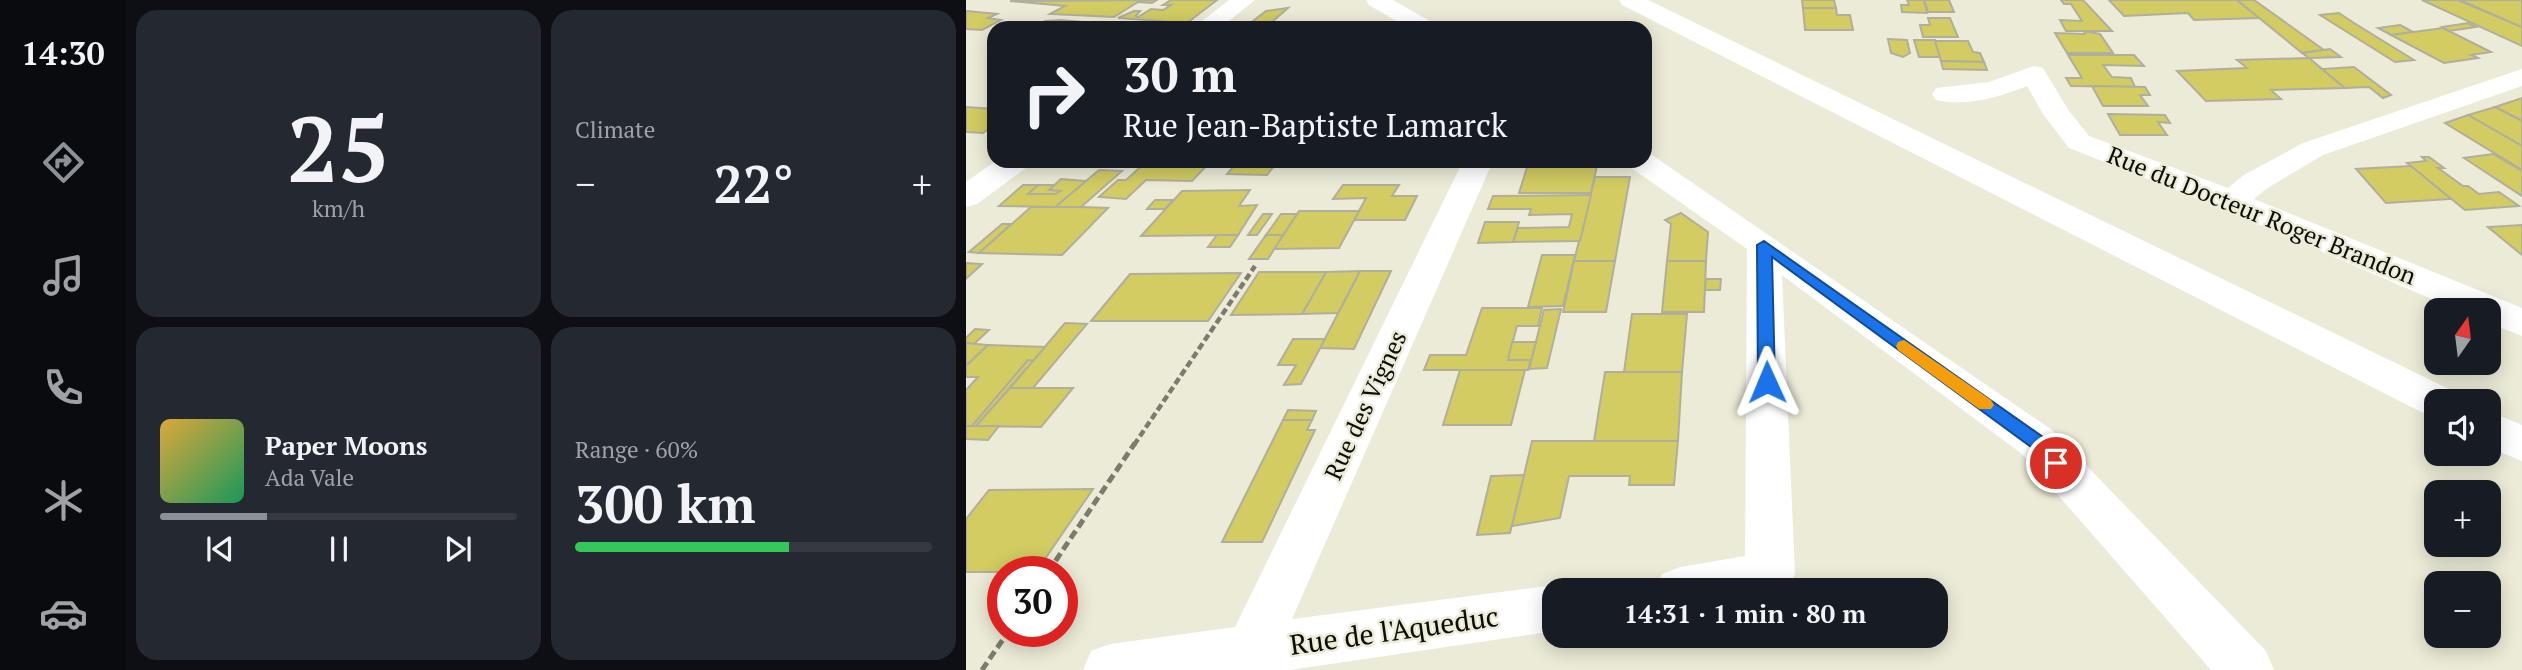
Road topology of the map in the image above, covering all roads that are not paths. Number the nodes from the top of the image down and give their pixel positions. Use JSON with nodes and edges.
{"nodes":[{"id":1,"x":1244,"y":0,"type":"edge"},
{"id":2,"x":1377,"y":0,"type":"edge"},
{"id":3,"x":1630,"y":0,"type":"edge"},
{"id":4,"x":1215,"y":21,"type":"edge"},
{"id":5,"x":1412,"y":21,"type":"edge"},
{"id":6,"x":2522,"y":76,"type":"edge"},
{"id":7,"x":1946,"y":93,"type":"dead end"},
{"id":8,"x":1006,"y":168,"type":"edge"},
{"id":9,"x":1475,"y":168,"type":"edge"},
{"id":10,"x":1651,"y":168,"type":"edge"},
{"id":11,"x":966,"y":197,"type":"edge"},
{"id":12,"x":2232,"y":201,"type":"junction"},
{"id":13,"x":1764,"y":245,"type":"junction"},
{"id":14,"x":2522,"y":323,"type":"edge"},
{"id":15,"x":2424,"y":395,"type":"edge"},
{"id":16,"x":2501,"y":434,"type":"edge"},
{"id":17,"x":2522,"y":444,"type":"edge"},
{"id":18,"x":1748,"y":578,"type":"edge"},
{"id":19,"x":1542,"y":610,"type":"edge"},
{"id":20,"x":1252,"y":649,"type":"junction"},
{"id":21,"x":1110,"y":670,"type":"edge"},
{"id":22,"x":2247,"y":670,"type":"edge"}],
"edges":[{"from":1,"to":4,"type":"street"},
{"from":2,"to":5,"type":"street"},
{"from":3,"to":15,"type":"street"},
{"from":6,"to":12,"type":"street"},
{"from":7,"to":12,"type":"street","name":"Rue du Docteur Roger Brandon"},
{"from":8,"to":11,"type":"street"},
{"from":9,"to":20,"type":"street","name":"Rue des Vignes"},
{"from":10,"to":13,"type":"street"},
{"from":12,"to":14,"type":"street","name":"Rue du Docteur Roger Brandon"},
{"from":13,"to":18,"type":"street"},
{"from":13,"to":22,"type":"street"},
{"from":16,"to":17,"type":"street"},
{"from":19,"to":20,"type":"street","name":"Rue de l'Aqueduc"},
{"from":20,"to":21,"type":"street","name":"Rue de l'Aqueduc"}]}
